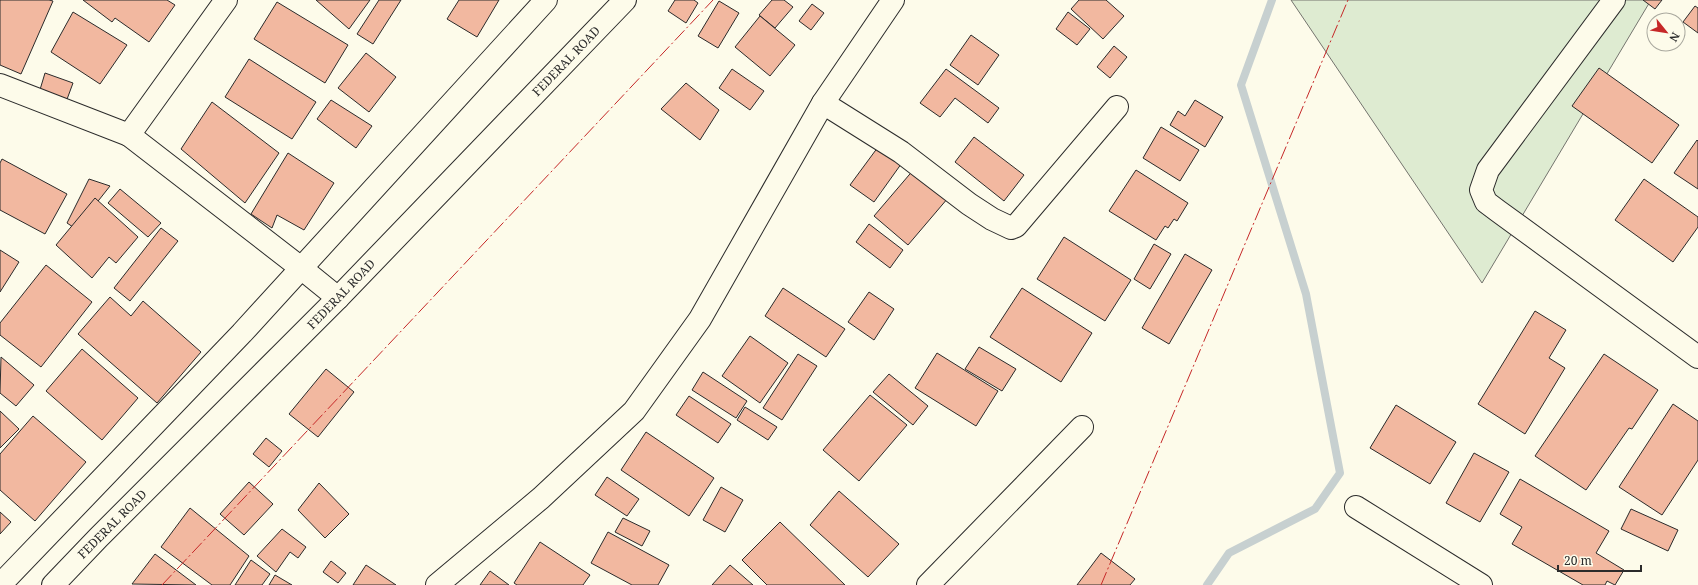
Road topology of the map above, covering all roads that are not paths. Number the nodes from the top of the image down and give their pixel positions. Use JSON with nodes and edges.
{"nodes":[{"id":1,"x":226,"y":0,"type":"edge"},
{"id":2,"x":546,"y":0,"type":"edge"},
{"id":3,"x":625,"y":0,"type":"edge"},
{"id":4,"x":893,"y":0,"type":"edge"},
{"id":5,"x":1614,"y":0,"type":"edge"},
{"id":6,"x":0,"y":85,"type":"edge"},
{"id":7,"x":823,"y":103,"type":"junction"},
{"id":8,"x":1117,"y":107,"type":"dead end"},
{"id":9,"x":129,"y":135,"type":"junction"},
{"id":10,"x":301,"y":268,"type":"junction"},
{"id":11,"x":338,"y":298,"type":"junction"},
{"id":12,"x":1698,"y":357,"type":"edge"},
{"id":13,"x":1082,"y":427,"type":"dead end"},
{"id":14,"x":1356,"y":507,"type":"dead end"},
{"id":15,"x":0,"y":585,"type":"edge"},
{"id":16,"x":53,"y":585,"type":"edge"},
{"id":17,"x":437,"y":585,"type":"edge"},
{"id":18,"x":928,"y":585,"type":"edge"},
{"id":19,"x":1481,"y":585,"type":"edge"}],
"edges":[{"from":1,"to":9,"type":"street"},
{"from":2,"to":10,"type":"street"},
{"from":3,"to":11,"type":"street","name":"FEDERAL ROAD"},
{"from":4,"to":7,"type":"street"},
{"from":5,"to":12,"type":"street"},
{"from":6,"to":9,"type":"street"},
{"from":7,"to":8,"type":"street"},
{"from":7,"to":17,"type":"street"},
{"from":9,"to":10,"type":"street"},
{"from":10,"to":11,"type":"street"},
{"from":10,"to":15,"type":"street"},
{"from":11,"to":16,"type":"street","name":"FEDERAL ROAD"},
{"from":13,"to":18,"type":"street"},
{"from":14,"to":19,"type":"street"}]}
